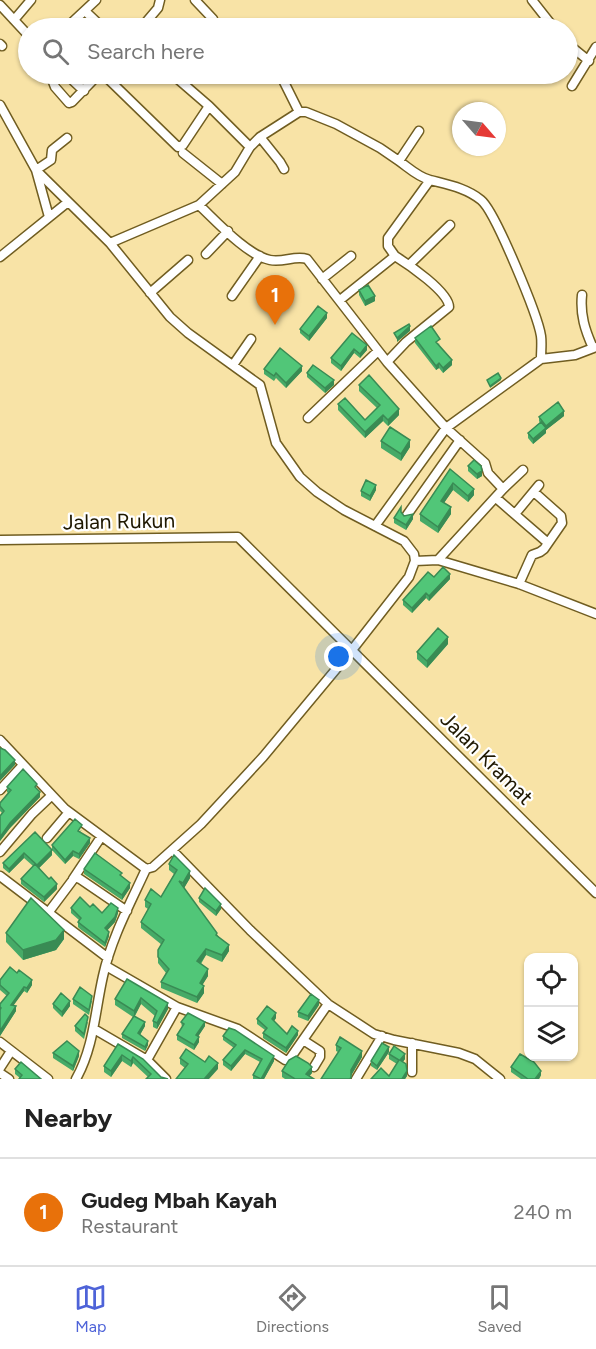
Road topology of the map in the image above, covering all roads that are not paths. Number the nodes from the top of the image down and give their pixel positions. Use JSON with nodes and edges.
{"nodes":[{"id":1,"x":31,"y":0,"type":"edge"},
{"id":2,"x":96,"y":0,"type":"edge"},
{"id":3,"x":160,"y":0,"type":"edge"},
{"id":4,"x":195,"y":0,"type":"edge"},
{"id":5,"x":532,"y":0,"type":"edge"},
{"id":6,"x":0,"y":5,"type":"edge"},
{"id":7,"x":85,"y":11,"type":"junction"},
{"id":8,"x":77,"y":18,"type":"edge"},
{"id":9,"x":92,"y":18,"type":"edge"},
{"id":10,"x":150,"y":18,"type":"edge"},
{"id":11,"x":212,"y":18,"type":"edge"},
{"id":12,"x":546,"y":18,"type":"edge"},
{"id":13,"x":14,"y":20,"type":"junction"},
{"id":14,"x":18,"y":24,"type":"edge"},
{"id":15,"x":596,"y":47,"type":"edge"},
{"id":16,"x":578,"y":52,"type":"edge"},
{"id":17,"x":589,"y":61,"type":"junction"},
{"id":18,"x":578,"y":77,"type":"edge"},
{"id":19,"x":54,"y":84,"type":"edge"},
{"id":20,"x":77,"y":84,"type":"edge"},
{"id":21,"x":91,"y":84,"type":"edge"},
{"id":22,"x":112,"y":84,"type":"edge"},
{"id":23,"x":186,"y":84,"type":"edge"},
{"id":24,"x":285,"y":84,"type":"edge"},
{"id":25,"x":84,"y":91,"type":"junction"},
{"id":26,"x":0,"y":105,"type":"edge"},
{"id":27,"x":209,"y":106,"type":"junction"},
{"id":28,"x":299,"y":112,"type":"junction"},
{"id":29,"x":419,"y":131,"type":"dead end"},
{"id":30,"x":67,"y":138,"type":"dead end"},
{"id":31,"x":260,"y":138,"type":"junction"},
{"id":32,"x":250,"y":147,"type":"junction"},
{"id":33,"x":183,"y":153,"type":"dead end"},
{"id":34,"x":399,"y":160,"type":"junction"},
{"id":35,"x":284,"y":169,"type":"dead end"},
{"id":36,"x":36,"y":170,"type":"junction"},
{"id":37,"x":430,"y":180,"type":"junction"},
{"id":38,"x":222,"y":184,"type":"junction"},
{"id":39,"x":68,"y":202,"type":"junction"},
{"id":40,"x":199,"y":206,"type":"junction"},
{"id":41,"x":49,"y":217,"type":"junction"},
{"id":42,"x":450,"y":225,"type":"dead end"},
{"id":43,"x":228,"y":231,"type":"junction"},
{"id":44,"x":110,"y":243,"type":"junction"},
{"id":45,"x":206,"y":254,"type":"dead end"},
{"id":46,"x":260,"y":256,"type":"junction"},
{"id":47,"x":351,"y":256,"type":"dead end"},
{"id":48,"x":395,"y":256,"type":"junction"},
{"id":49,"x":0,"y":257,"type":"edge"},
{"id":50,"x":188,"y":260,"type":"dead end"},
{"id":51,"x":409,"y":265,"type":"junction"},
{"id":52,"x":322,"y":279,"type":"junction"},
{"id":53,"x":150,"y":293,"type":"junction"},
{"id":54,"x":582,"y":295,"type":"dead end"},
{"id":55,"x":232,"y":296,"type":"dead end"},
{"id":56,"x":340,"y":300,"type":"junction"},
{"id":57,"x":251,"y":339,"type":"dead end"},
{"id":58,"x":595,"y":348,"type":"edge"},
{"id":59,"x":378,"y":351,"type":"junction"},
{"id":60,"x":541,"y":359,"type":"junction"},
{"id":61,"x":387,"y":362,"type":"junction"},
{"id":62,"x":233,"y":365,"type":"junction"},
{"id":63,"x":308,"y":418,"type":"dead end"},
{"id":64,"x":446,"y":428,"type":"junction"},
{"id":65,"x":460,"y":440,"type":"junction"},
{"id":66,"x":523,"y":470,"type":"dead end"},
{"id":67,"x":502,"y":489,"type":"junction"},
{"id":68,"x":496,"y":498,"type":"junction"},
{"id":69,"x":515,"y":514,"type":"junction"},
{"id":70,"x":407,"y":515,"type":"edge"},
{"id":71,"x":375,"y":526,"type":"junction"},
{"id":72,"x":238,"y":537,"type":"joint"},
{"id":73,"x":0,"y":540,"type":"edge"},
{"id":74,"x":548,"y":543,"type":"junction"},
{"id":75,"x":438,"y":560,"type":"junction"},
{"id":76,"x":415,"y":561,"type":"junction"},
{"id":77,"x":519,"y":584,"type":"junction"},
{"id":78,"x":596,"y":614,"type":"edge"},
{"id":79,"x":352,"y":650,"type":"junction"},
{"id":80,"x":0,"y":740,"type":"edge"},
{"id":81,"x":23,"y":765,"type":"junction"},
{"id":82,"x":0,"y":790,"type":"edge"},
{"id":83,"x":51,"y":796,"type":"junction"},
{"id":84,"x":69,"y":812,"type":"junction"},
{"id":85,"x":101,"y":837,"type":"junction"},
{"id":86,"x":47,"y":838,"type":"dead end"},
{"id":87,"x":173,"y":851,"type":"junction"},
{"id":88,"x":0,"y":852,"type":"edge"},
{"id":89,"x":146,"y":869,"type":"junction"},
{"id":90,"x":0,"y":876,"type":"edge"},
{"id":91,"x":72,"y":879,"type":"junction"},
{"id":92,"x":596,"y":893,"type":"edge"},
{"id":93,"x":127,"y":911,"type":"junction"},
{"id":94,"x":48,"y":913,"type":"junction"},
{"id":95,"x":107,"y":962,"type":"junction"},
{"id":96,"x":328,"y":1004,"type":"junction"},
{"id":97,"x":177,"y":1007,"type":"junction"},
{"id":98,"x":94,"y":1029,"type":"junction"},
{"id":99,"x":382,"y":1036,"type":"junction"},
{"id":100,"x":303,"y":1040,"type":"junction"},
{"id":101,"x":0,"y":1042,"type":"edge"},
{"id":102,"x":412,"y":1043,"type":"junction"},
{"id":103,"x":11,"y":1052,"type":"junction"},
{"id":104,"x":147,"y":1060,"type":"junction"},
{"id":105,"x":1,"y":1067,"type":"edge"},
{"id":106,"x":314,"y":1067,"type":"edge"},
{"id":107,"x":412,"y":1072,"type":"dead end"},
{"id":108,"x":78,"y":1076,"type":"edge"},
{"id":109,"x":9,"y":1079,"type":"edge"},
{"id":110,"x":48,"y":1079,"type":"edge"},
{"id":111,"x":87,"y":1079,"type":"edge"},
{"id":112,"x":166,"y":1079,"type":"edge"},
{"id":113,"x":356,"y":1079,"type":"edge"},
{"id":114,"x":500,"y":1079,"type":"edge"}],
"edges":[{"from":1,"to":13,"type":"street"},
{"from":2,"to":7,"type":"street"},
{"from":3,"to":10,"type":"street"},
{"from":4,"to":11,"type":"street"},
{"from":5,"to":12,"type":"street"},
{"from":6,"to":13,"type":"street"},
{"from":7,"to":8,"type":"street"},
{"from":7,"to":9,"type":"street"},
{"from":13,"to":14,"type":"street"},
{"from":15,"to":17,"type":"street"},
{"from":16,"to":17,"type":"street"},
{"from":17,"to":18,"type":"street"},
{"from":19,"to":25,"type":"street"},
{"from":20,"to":25,"type":"street"},
{"from":21,"to":25,"type":"street"},
{"from":22,"to":27,"type":"street"},
{"from":23,"to":27,"type":"street"},
{"from":24,"to":28,"type":"street"},
{"from":26,"to":36,"type":"street"},
{"from":27,"to":32,"type":"street"},
{"from":28,"to":31,"type":"street"},
{"from":28,"to":34,"type":"street"},
{"from":29,"to":34,"type":"street"},
{"from":30,"to":36,"type":"street"},
{"from":31,"to":32,"type":"street"},
{"from":31,"to":35,"type":"street"},
{"from":32,"to":38,"type":"street"},
{"from":33,"to":38,"type":"street"},
{"from":34,"to":37,"type":"street"},
{"from":36,"to":39,"type":"street"},
{"from":36,"to":41,"type":"street"},
{"from":37,"to":48,"type":"street"},
{"from":37,"to":60,"type":"street"},
{"from":38,"to":40,"type":"street"},
{"from":39,"to":41,"type":"street"},
{"from":39,"to":44,"type":"street"},
{"from":40,"to":43,"type":"street"},
{"from":40,"to":44,"type":"street"},
{"from":41,"to":49,"type":"street"},
{"from":42,"to":51,"type":"street"},
{"from":43,"to":45,"type":"street"},
{"from":43,"to":46,"type":"street"},
{"from":44,"to":53,"type":"street"},
{"from":46,"to":52,"type":"street"},
{"from":46,"to":55,"type":"street"},
{"from":47,"to":52,"type":"street"},
{"from":48,"to":51,"type":"street"},
{"from":48,"to":56,"type":"street"},
{"from":50,"to":53,"type":"street"},
{"from":51,"to":61,"type":"street"},
{"from":52,"to":56,"type":"street"},
{"from":53,"to":62,"type":"street"},
{"from":54,"to":58,"type":"street"},
{"from":56,"to":59,"type":"street"},
{"from":57,"to":62,"type":"street"},
{"from":58,"to":60,"type":"street"},
{"from":59,"to":61,"type":"street"},
{"from":59,"to":63,"type":"street"},
{"from":60,"to":64,"type":"street"},
{"from":61,"to":64,"type":"street"},
{"from":62,"to":71,"type":"street"},
{"from":64,"to":65,"type":"street"},
{"from":64,"to":71,"type":"street"},
{"from":65,"to":67,"type":"street"},
{"from":65,"to":70,"type":"street"},
{"from":66,"to":67,"type":"street"},
{"from":67,"to":68,"type":"street"},
{"from":68,"to":69,"type":"street"},
{"from":68,"to":75,"type":"street"},
{"from":69,"to":74,"type":"street"},
{"from":69,"to":74,"type":"street"},
{"from":71,"to":76,"type":"street"},
{"from":72,"to":73,"type":"street","name":"Jalan Rukun"},
{"from":72,"to":79,"type":"street","name":"Jalan Kramat"},
{"from":74,"to":77,"type":"street"},
{"from":75,"to":76,"type":"street"},
{"from":75,"to":77,"type":"street"},
{"from":76,"to":79,"type":"street"},
{"from":77,"to":78,"type":"street"},
{"from":79,"to":87,"type":"street"},
{"from":79,"to":92,"type":"street","name":"Jalan Kramat"},
{"from":80,"to":81,"type":"street"},
{"from":81,"to":82,"type":"street"},
{"from":81,"to":83,"type":"street"},
{"from":83,"to":84,"type":"street"},
{"from":83,"to":88,"type":"street"},
{"from":84,"to":85,"type":"street"},
{"from":84,"to":86,"type":"street"},
{"from":85,"to":89,"type":"street"},
{"from":85,"to":91,"type":"street"},
{"from":87,"to":89,"type":"street"},
{"from":87,"to":96,"type":"street"},
{"from":89,"to":93,"type":"street"},
{"from":90,"to":94,"type":"street"},
{"from":91,"to":93,"type":"street"},
{"from":91,"to":94,"type":"street"},
{"from":93,"to":95,"type":"street"},
{"from":94,"to":95,"type":"street"},
{"from":95,"to":97,"type":"street"},
{"from":95,"to":98,"type":"street"},
{"from":96,"to":99,"type":"street"},
{"from":96,"to":100,"type":"street"},
{"from":97,"to":100,"type":"street"},
{"from":97,"to":104,"type":"street"},
{"from":98,"to":104,"type":"street"},
{"from":98,"to":108,"type":"street"},
{"from":99,"to":102,"type":"street"},
{"from":99,"to":113,"type":"street"},
{"from":100,"to":106,"type":"street"},
{"from":101,"to":103,"type":"street"},
{"from":102,"to":107,"type":"street"},
{"from":102,"to":114,"type":"street"},
{"from":103,"to":105,"type":"street"},
{"from":103,"to":110,"type":"street"},
{"from":104,"to":112,"type":"street"},
{"from":105,"to":109,"type":"street"},
{"from":108,"to":111,"type":"street"}]}
